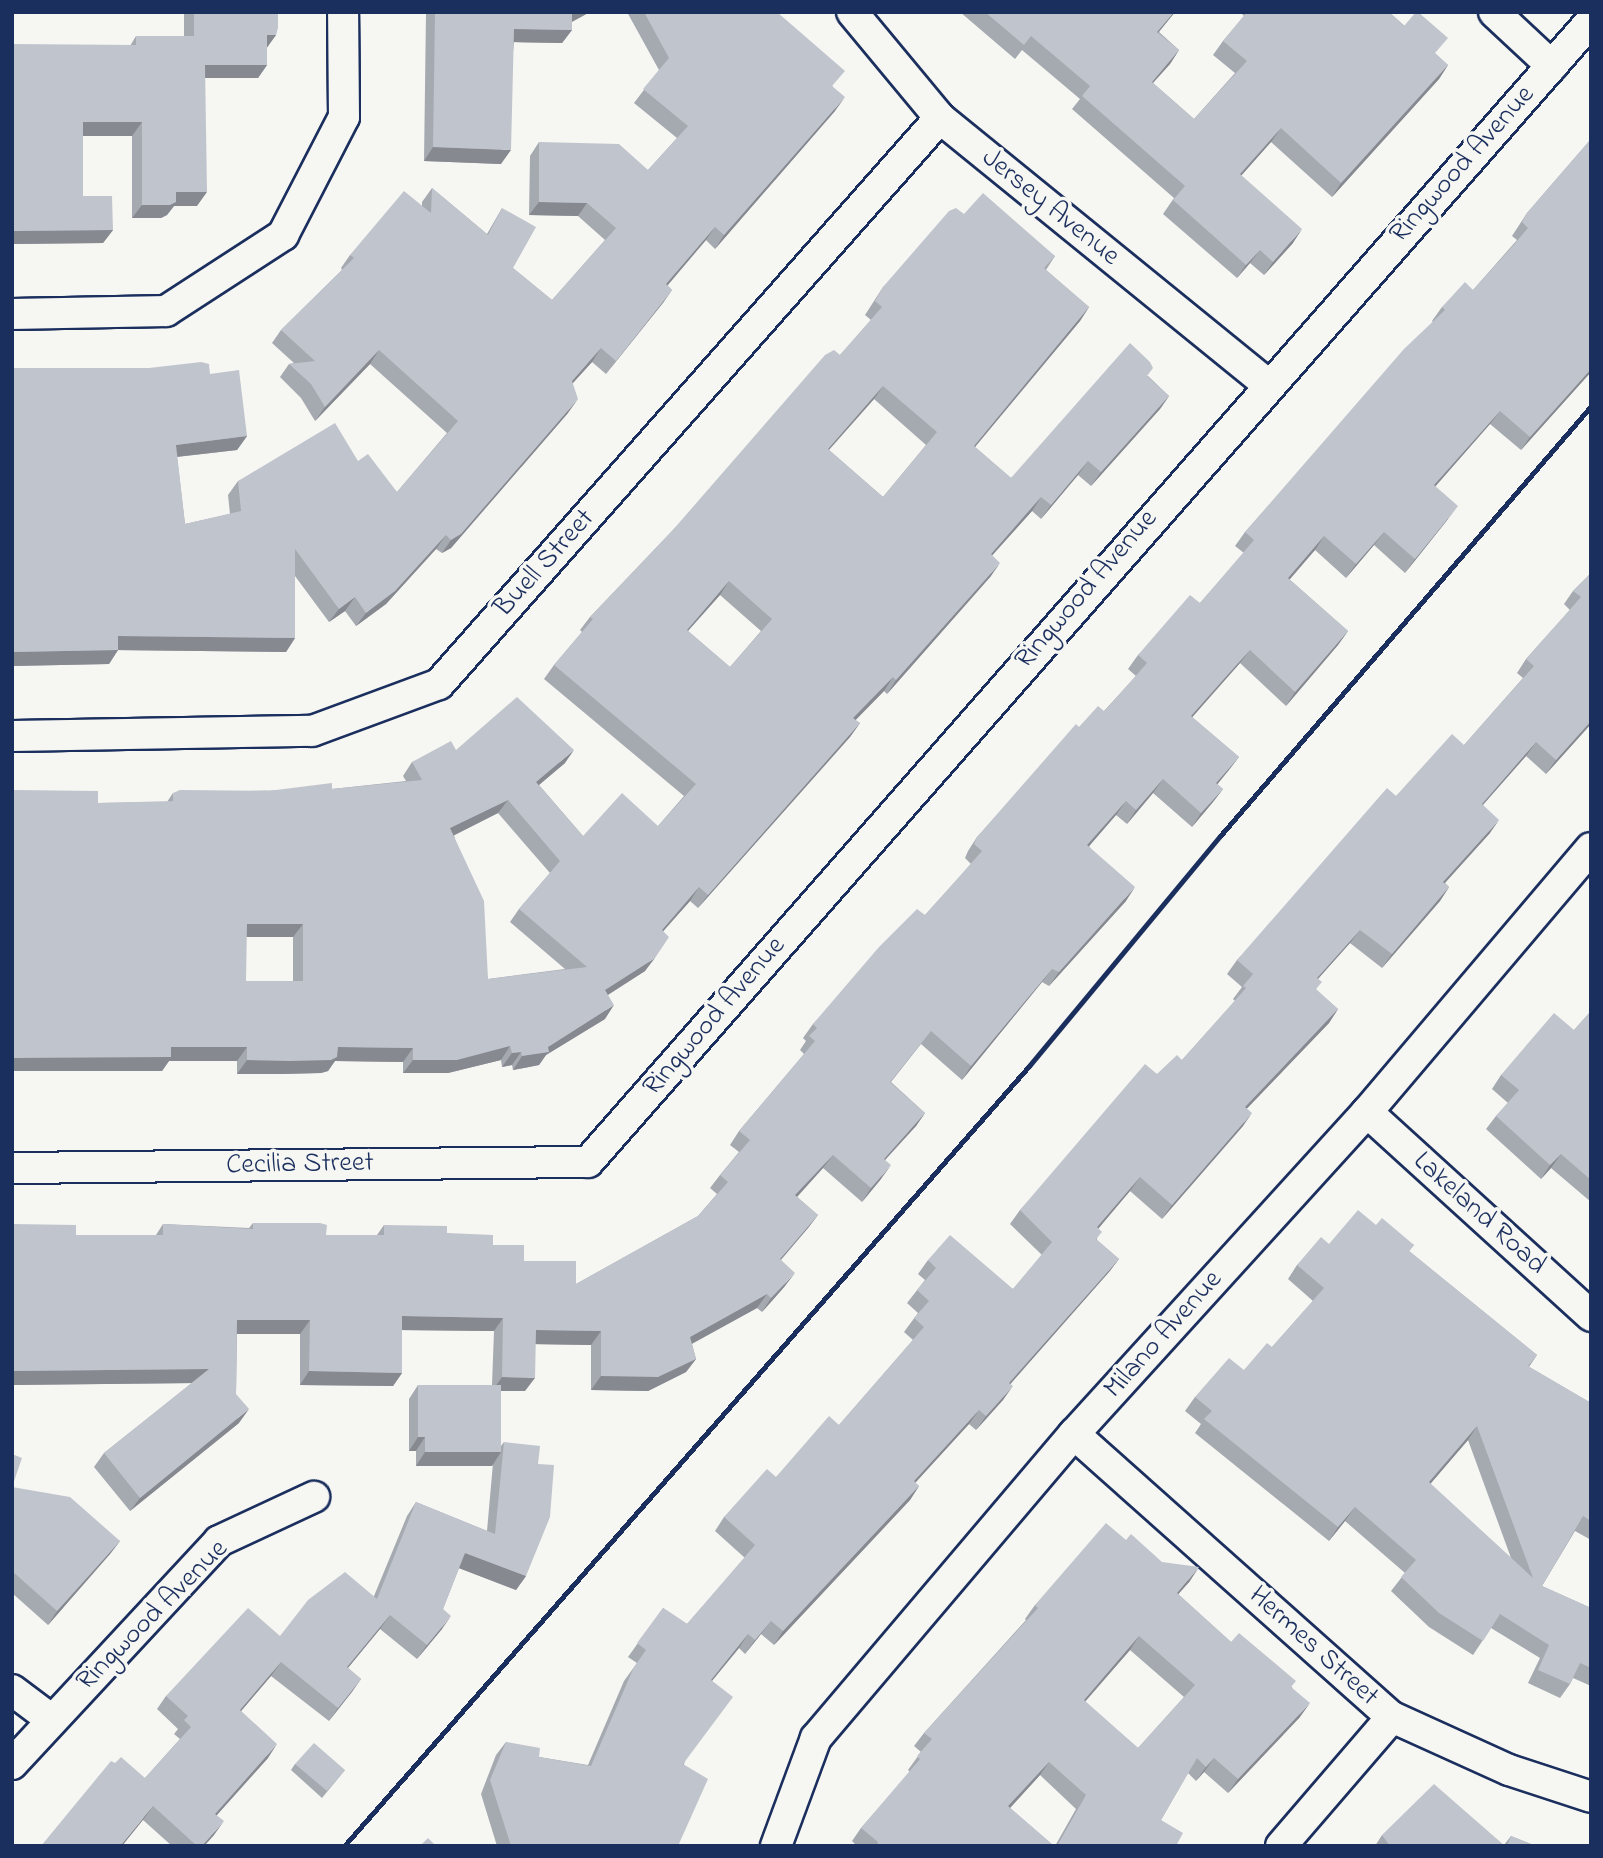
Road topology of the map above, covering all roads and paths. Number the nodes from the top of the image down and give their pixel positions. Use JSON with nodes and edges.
{"nodes":[{"id":1,"x":343,"y":12,"type":"edge"},
{"id":2,"x":852,"y":12,"type":"edge"},
{"id":3,"x":1494,"y":12,"type":"edge"},
{"id":4,"x":1591,"y":20,"type":"edge"},
{"id":5,"x":1552,"y":66,"type":"junction"},
{"id":6,"x":940,"y":118,"type":"junction"},
{"id":7,"x":12,"y":314,"type":"edge"},
{"id":8,"x":1267,"y":384,"type":"junction"},
{"id":9,"x":12,"y":736,"type":"edge"},
{"id":10,"x":1591,"y":848,"type":"edge"},
{"id":11,"x":1367,"y":1112,"type":"junction"},
{"id":12,"x":588,"y":1162,"type":"joint"},
{"id":13,"x":12,"y":1168,"type":"edge"},
{"id":14,"x":1591,"y":1316,"type":"edge"},
{"id":15,"x":1074,"y":1434,"type":"junction"},
{"id":16,"x":314,"y":1497,"type":"dead end"},
{"id":17,"x":12,"y":1690,"type":"edge"},
{"id":18,"x":1392,"y":1717,"type":"junction"},
{"id":19,"x":52,"y":1720,"type":"junction"},
{"id":20,"x":12,"y":1764,"type":"edge"},
{"id":21,"x":1591,"y":1797,"type":"edge"},
{"id":22,"x":776,"y":1846,"type":"edge"},
{"id":23,"x":1281,"y":1846,"type":"edge"}],
"edges":[{"from":1,"to":7,"type":"street"},
{"from":2,"to":6,"type":"street","name":"Jersey Avenue"},
{"from":3,"to":5,"type":"street"},
{"from":4,"to":5,"type":"street","name":"Ringwood Avenue"},
{"from":5,"to":8,"type":"street","name":"Ringwood Avenue"},
{"from":6,"to":8,"type":"street","name":"Jersey Avenue"},
{"from":6,"to":9,"type":"street","name":"Buell Street"},
{"from":8,"to":12,"type":"street","name":"Ringwood Avenue"},
{"from":10,"to":11,"type":"street","name":"Milano Avenue"},
{"from":11,"to":14,"type":"street","name":"Lakeland Road"},
{"from":11,"to":15,"type":"street","name":"Milano Avenue"},
{"from":12,"to":13,"type":"street","name":"Cecilia Street"},
{"from":15,"to":18,"type":"street","name":"Hermes Street"},
{"from":15,"to":22,"type":"street","name":"Milano Avenue"},
{"from":16,"to":19,"type":"street","name":"Ringwood Avenue"},
{"from":17,"to":19,"type":"street"},
{"from":18,"to":21,"type":"street","name":"Hermes Street"},
{"from":18,"to":23,"type":"street"},
{"from":19,"to":20,"type":"street","name":"Ringwood Avenue"}]}
